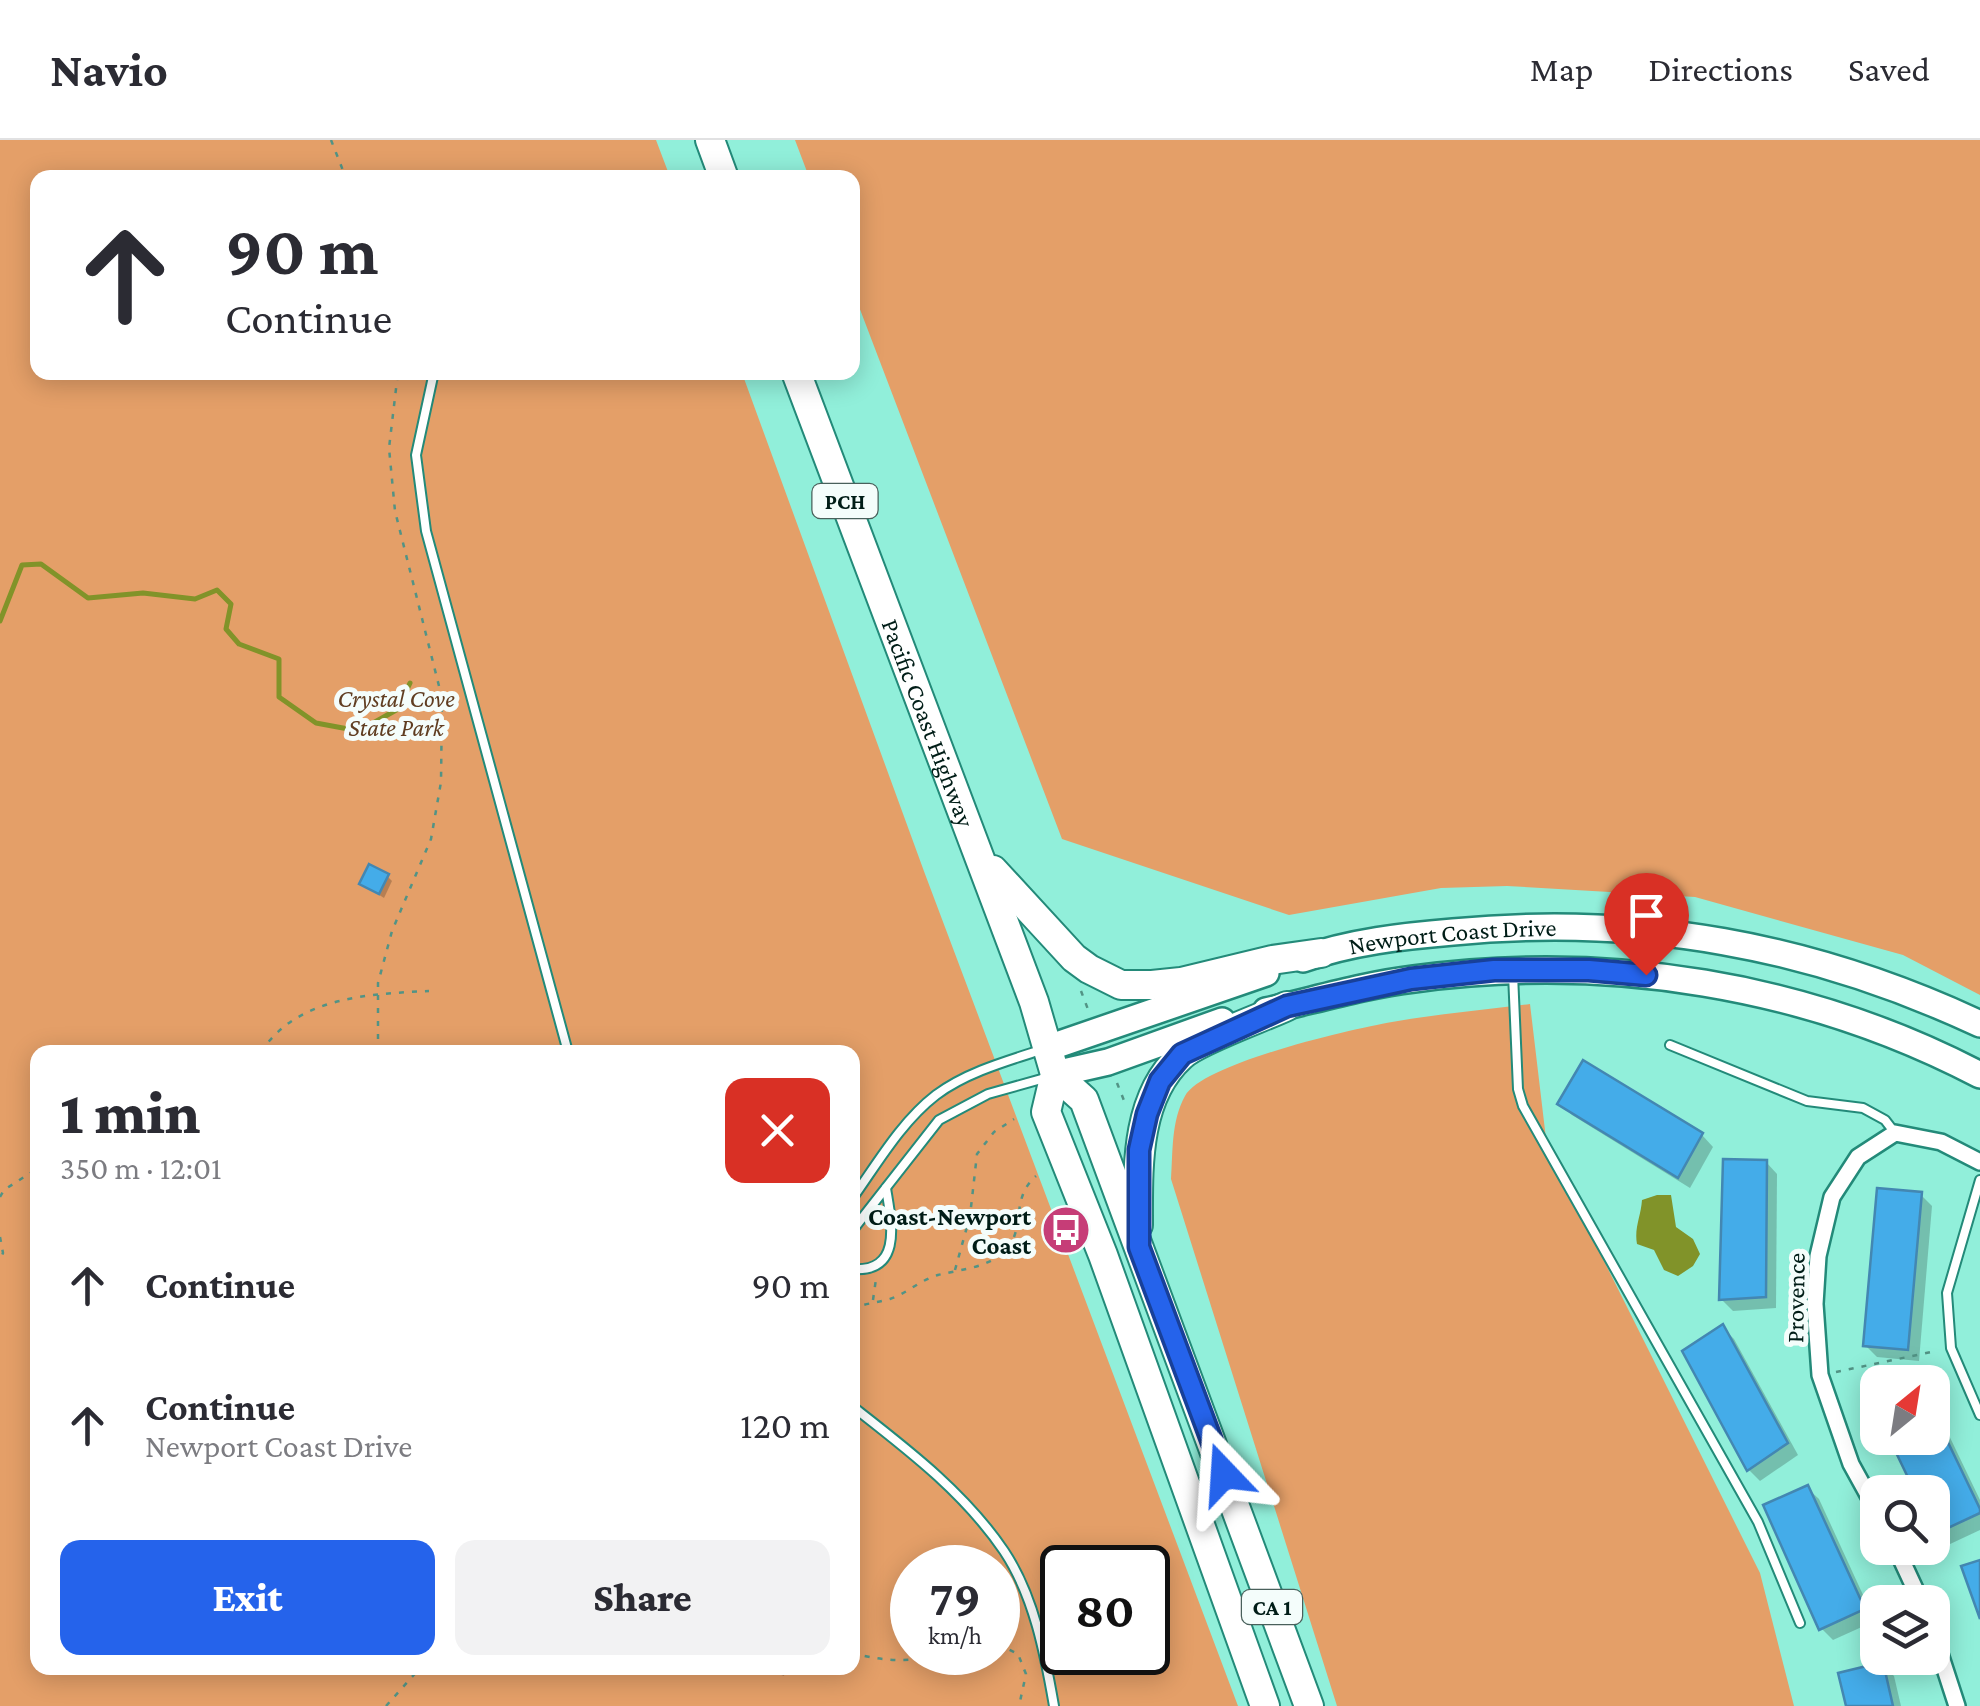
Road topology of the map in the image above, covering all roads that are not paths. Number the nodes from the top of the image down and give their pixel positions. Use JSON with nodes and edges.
{"nodes":[{"id":1,"x":710,"y":140,"type":"edge"},
{"id":2,"x":721,"y":170,"type":"edge"},
{"id":3,"x":432,"y":380,"type":"edge"},
{"id":4,"x":799,"y":380,"type":"edge"},
{"id":5,"x":982,"y":858,"type":"junction"},
{"id":6,"x":1321,"y":953,"type":"junction"},
{"id":7,"x":1513,"y":970,"type":"junction"},
{"id":8,"x":1287,"y":1006,"type":"junction"},
{"id":9,"x":1980,"y":1024,"type":"edge"},
{"id":10,"x":566,"y":1045,"type":"edge"},
{"id":11,"x":1670,"y":1046,"type":"dead end"},
{"id":12,"x":1052,"y":1061,"type":"junction"},
{"id":13,"x":1980,"y":1075,"type":"edge"},
{"id":14,"x":1895,"y":1133,"type":"junction"},
{"id":15,"x":1980,"y":1162,"type":"edge"},
{"id":16,"x":1980,"y":1180,"type":"edge"},
{"id":17,"x":860,"y":1188,"type":"edge"},
{"id":18,"x":886,"y":1188,"type":"junction"},
{"id":19,"x":860,"y":1221,"type":"edge"},
{"id":20,"x":1139,"y":1247,"type":"junction"},
{"id":21,"x":860,"y":1269,"type":"edge"},
{"id":22,"x":860,"y":1412,"type":"edge"},
{"id":23,"x":1980,"y":1415,"type":"edge"},
{"id":24,"x":1860,"y":1480,"type":"edge"},
{"id":25,"x":1800,"y":1623,"type":"dead end"},
{"id":26,"x":1947,"y":1675,"type":"edge"},
{"id":27,"x":1054,"y":1706,"type":"edge"},
{"id":28,"x":1265,"y":1706,"type":"edge"},
{"id":29,"x":1309,"y":1706,"type":"edge"},
{"id":30,"x":1957,"y":1706,"type":"edge"}],
"edges":[{"from":1,"to":2,"type":"highway"},
{"from":3,"to":10,"type":"lane"},
{"from":4,"to":5,"type":"highway","name":"Pacific Coast Highway","number":"PCH"},
{"from":5,"to":6,"type":"highway"},
{"from":5,"to":12,"type":"highway","name":"Pacific Coast Highway","number":"PCH"},
{"from":6,"to":9,"type":"main road","name":"Newport Coast Drive"},
{"from":6,"to":12,"type":"main road","name":"Newport Coast Drive"},
{"from":7,"to":8,"type":"main road","name":"Newport Coast Drive"},
{"from":7,"to":13,"type":"main road","name":"Newport Coast Drive"},
{"from":7,"to":25,"type":"lane"},
{"from":8,"to":12,"type":"main road","name":"Newport Coast Drive"},
{"from":8,"to":20,"type":"highway"},
{"from":11,"to":14,"type":"lane"},
{"from":12,"to":17,"type":"lane"},
{"from":12,"to":18,"type":"lane"},
{"from":12,"to":20,"type":"highway","name":"Pacific Coast Highway","number":"CA 1"},
{"from":12,"to":28,"type":"highway","name":"Pacific Coast Highway","number":"CA 1"},
{"from":14,"to":15,"type":"street"},
{"from":14,"to":24,"type":"street","name":"Provence"},
{"from":16,"to":23,"type":"lane"},
{"from":18,"to":19,"type":"lane"},
{"from":18,"to":21,"type":"lane"},
{"from":20,"to":29,"type":"highway","name":"Pacific Coast Highway","number":"CA 1"},
{"from":22,"to":27,"type":"lane"},
{"from":26,"to":30,"type":"street"}]}
